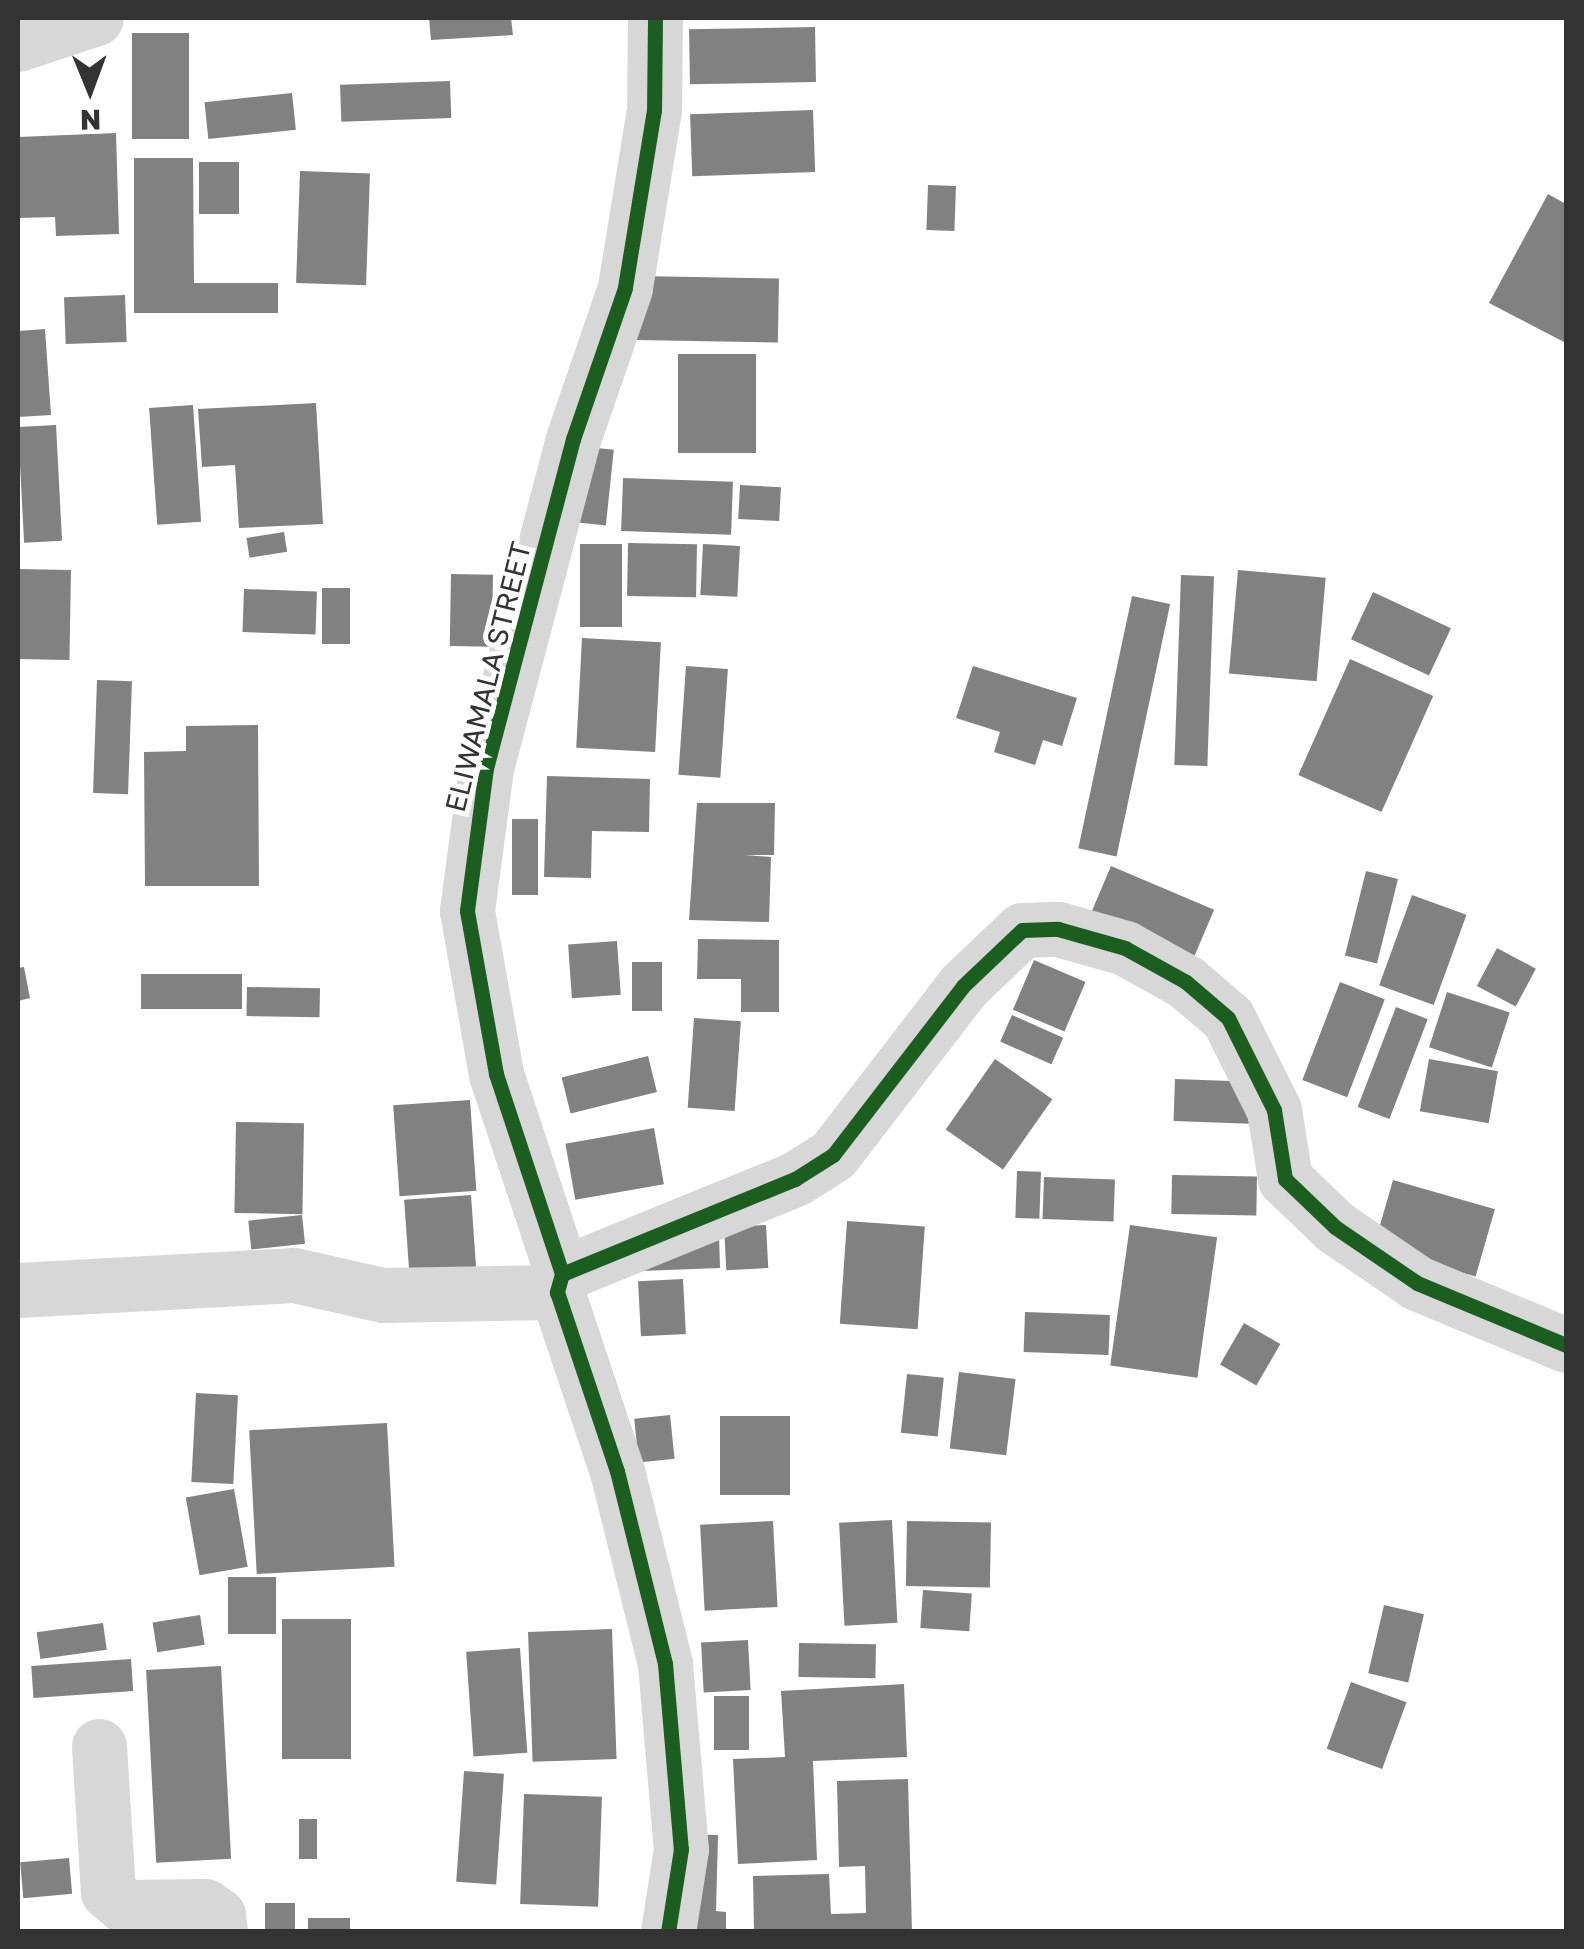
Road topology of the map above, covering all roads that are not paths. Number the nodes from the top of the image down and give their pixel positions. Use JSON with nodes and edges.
{"nodes":[{"id":1,"x":96,"y":18,"type":"edge"},
{"id":2,"x":655,"y":18,"type":"edge"},
{"id":3,"x":18,"y":44,"type":"edge"},
{"id":4,"x":560,"y":1283,"type":"junction"},
{"id":5,"x":18,"y":1290,"type":"edge"},
{"id":6,"x":1566,"y":1344,"type":"edge"},
{"id":7,"x":99,"y":1746,"type":"dead end"},
{"id":8,"x":220,"y":1932,"type":"edge"},
{"id":9,"x":668,"y":1932,"type":"edge"}],
"edges":[{"from":1,"to":3,"type":"street"},
{"from":2,"to":4,"type":"street","name":"ELIWAMALA STREET"},
{"from":4,"to":5,"type":"street"},
{"from":4,"to":6,"type":"street"},
{"from":4,"to":9,"type":"street","name":"ELIWAMALA STREET"},
{"from":7,"to":8,"type":"street"}]}
